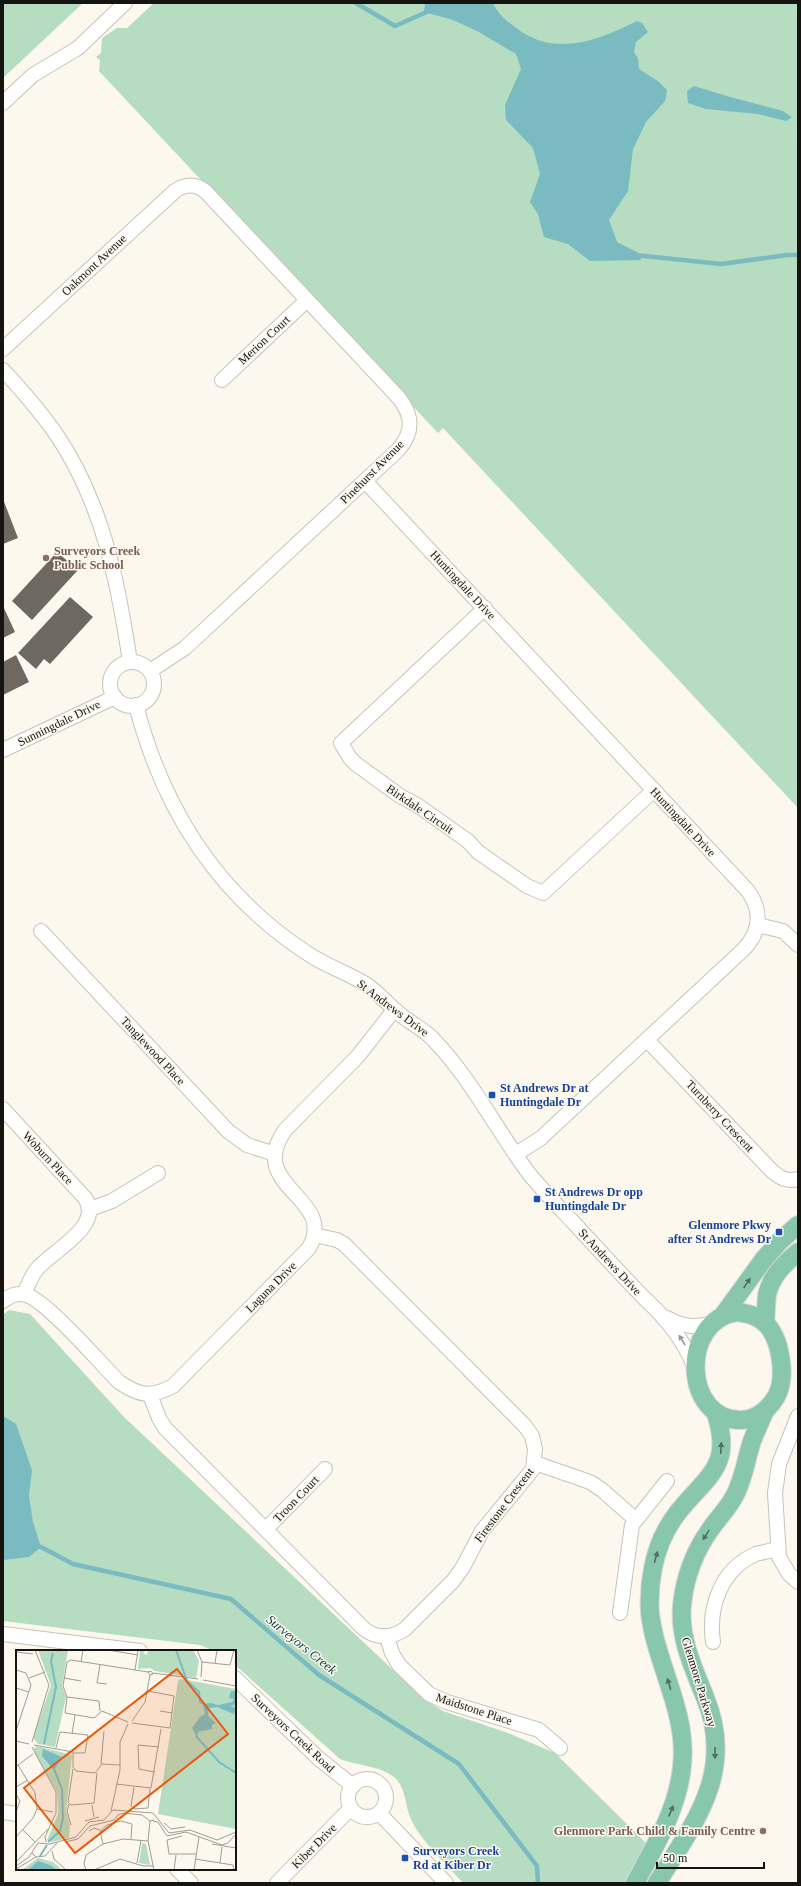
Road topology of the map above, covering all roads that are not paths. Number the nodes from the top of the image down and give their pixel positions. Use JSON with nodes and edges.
{"nodes":[{"id":1,"x":125,"y":3,"type":"edge"},
{"id":2,"x":3,"y":103,"type":"edge"},
{"id":3,"x":188,"y":185,"type":"joint"},
{"id":4,"x":306,"y":301,"type":"junction"},
{"id":5,"x":3,"y":349,"type":"edge"},
{"id":6,"x":3,"y":370,"type":"edge"},
{"id":7,"x":222,"y":380,"type":"dead end"},
{"id":8,"x":365,"y":481,"type":"junction"},
{"id":9,"x":484,"y":608,"type":"junction"},
{"id":10,"x":130,"y":662,"type":"junction"},
{"id":11,"x":150,"y":671,"type":"junction"},
{"id":12,"x":115,"y":697,"type":"junction"},
{"id":13,"x":136,"y":706,"type":"junction"},
{"id":14,"x":3,"y":750,"type":"edge"},
{"id":15,"x":654,"y":790,"type":"junction"},
{"id":16,"x":758,"y":925,"type":"junction"},
{"id":17,"x":41,"y":931,"type":"dead end"},
{"id":18,"x":798,"y":945,"type":"edge"},
{"id":19,"x":394,"y":1010,"type":"junction"},
{"id":20,"x":647,"y":1040,"type":"junction"},
{"id":21,"x":3,"y":1109,"type":"edge"},
{"id":22,"x":275,"y":1154,"type":"junction"},
{"id":23,"x":516,"y":1154,"type":"junction"},
{"id":24,"x":158,"y":1173,"type":"dead end"},
{"id":25,"x":798,"y":1179,"type":"edge"},
{"id":26,"x":90,"y":1208,"type":"junction"},
{"id":27,"x":798,"y":1225,"type":"edge"},
{"id":28,"x":314,"y":1235,"type":"junction"},
{"id":29,"x":798,"y":1252,"type":"edge"},
{"id":30,"x":24,"y":1294,"type":"junction"},
{"id":31,"x":3,"y":1301,"type":"edge"},
{"id":32,"x":663,"y":1316,"type":"junction"},
{"id":33,"x":718,"y":1319,"type":"junction"},
{"id":34,"x":765,"y":1323,"type":"junction"},
{"id":35,"x":695,"y":1368,"type":"junction"},
{"id":36,"x":150,"y":1395,"type":"junction"},
{"id":37,"x":764,"y":1413,"type":"junction"},
{"id":38,"x":716,"y":1414,"type":"junction"},
{"id":39,"x":798,"y":1416,"type":"edge"},
{"id":40,"x":534,"y":1463,"type":"junction"},
{"id":41,"x":325,"y":1469,"type":"dead end"},
{"id":42,"x":667,"y":1481,"type":"dead end"},
{"id":43,"x":635,"y":1519,"type":"junction"},
{"id":44,"x":266,"y":1528,"type":"junction"},
{"id":45,"x":778,"y":1549,"type":"junction"},
{"id":46,"x":798,"y":1582,"type":"edge"},
{"id":47,"x":620,"y":1613,"type":"dead end"},
{"id":48,"x":3,"y":1634,"type":"edge"},
{"id":49,"x":387,"y":1636,"type":"junction"},
{"id":50,"x":713,"y":1642,"type":"dead end"},
{"id":51,"x":132,"y":1650,"type":"edge"},
{"id":52,"x":236,"y":1679,"type":"edge"},
{"id":53,"x":560,"y":1748,"type":"dead end"},
{"id":54,"x":353,"y":1786,"type":"junction"},
{"id":55,"x":351,"y":1808,"type":"junction"},
{"id":56,"x":3,"y":1812,"type":"edge"},
{"id":57,"x":380,"y":1812,"type":"junction"},
{"id":58,"x":16,"y":1814,"type":"edge"},
{"id":59,"x":179,"y":1870,"type":"edge"},
{"id":60,"x":191,"y":1883,"type":"edge"},
{"id":61,"x":277,"y":1883,"type":"edge"},
{"id":62,"x":446,"y":1883,"type":"edge"},
{"id":63,"x":635,"y":1883,"type":"edge"},
{"id":64,"x":656,"y":1883,"type":"edge"}],
"edges":[{"from":1,"to":2,"type":"street"},
{"from":3,"to":4,"type":"street","name":"Pinehurst Avenue"},
{"from":3,"to":5,"type":"street","name":"Oakmont Avenue"},
{"from":4,"to":7,"type":"street","name":"Merion Court"},
{"from":4,"to":8,"type":"street","name":"Pinehurst Avenue"},
{"from":6,"to":10,"type":"street"},
{"from":8,"to":9,"type":"street","name":"Huntingdale Drive"},
{"from":8,"to":11,"type":"street","name":"Pinehurst Avenue"},
{"from":9,"to":15,"type":"street","name":"Huntingdale Drive"},
{"from":9,"to":15,"type":"street","name":"Birkdale Circuit"},
{"from":10,"to":11,"type":"street"},
{"from":10,"to":12,"type":"street"},
{"from":11,"to":13,"type":"street"},
{"from":12,"to":13,"type":"street"},
{"from":12,"to":14,"type":"street","name":"Sunningdale Drive"},
{"from":13,"to":19,"type":"street","name":"St Andrews Drive"},
{"from":15,"to":16,"type":"street","name":"Huntingdale Drive"},
{"from":16,"to":18,"type":"street"},
{"from":16,"to":20,"type":"street"},
{"from":17,"to":22,"type":"street","name":"Tanglewood Place"},
{"from":19,"to":22,"type":"street"},
{"from":19,"to":23,"type":"street","name":"St Andrews Drive"},
{"from":20,"to":23,"type":"street"},
{"from":20,"to":25,"type":"street","name":"Turnberry Crescent"},
{"from":21,"to":26,"type":"street","name":"Woburn Place"},
{"from":22,"to":28,"type":"street"},
{"from":23,"to":32,"type":"street","name":"St Andrews Drive"},
{"from":24,"to":26,"type":"street"},
{"from":26,"to":30,"type":"street"},
{"from":33,"to":27,"type":"main road","one_way":true},
{"from":28,"to":36,"type":"street","name":"Laguna Drive"},
{"from":28,"to":40,"type":"street","name":"Firestone Crescent"},
{"from":29,"to":34,"type":"main road"},
{"from":30,"to":31,"type":"street"},
{"from":30,"to":36,"type":"street"},
{"from":32,"to":33,"type":"street","name":"St Andrews Drive"},
{"from":35,"to":32,"type":"street","name":"St Andrews Drive","one_way":true},
{"from":33,"to":34,"type":"main road"},
{"from":33,"to":35,"type":"main road"},
{"from":34,"to":37,"type":"main road"},
{"from":35,"to":38,"type":"main road"},
{"from":36,"to":44,"type":"street"},
{"from":37,"to":38,"type":"main road"},
{"from":37,"to":64,"type":"main road","name":"Glenmore Parkway","one_way":true},
{"from":63,"to":38,"type":"main road","one_way":true},
{"from":39,"to":45,"type":"street"},
{"from":40,"to":43,"type":"street"},
{"from":40,"to":49,"type":"street","name":"Firestone Crescent"},
{"from":41,"to":44,"type":"street","name":"Troon Court"},
{"from":42,"to":43,"type":"street"},
{"from":43,"to":47,"type":"street"},
{"from":44,"to":49,"type":"street"},
{"from":45,"to":46,"type":"street"},
{"from":45,"to":50,"type":"street"},
{"from":48,"to":51,"type":"street"},
{"from":49,"to":53,"type":"street","name":"Maidstone Place"},
{"from":52,"to":54,"type":"street","name":"Surveyors Creek Road"},
{"from":54,"to":55,"type":"street"},
{"from":54,"to":57,"type":"street"},
{"from":55,"to":57,"type":"street"},
{"from":55,"to":61,"type":"street","name":"Kiber Drive"},
{"from":56,"to":58,"type":"street"},
{"from":57,"to":62,"type":"street"},
{"from":59,"to":60,"type":"street"}]}
